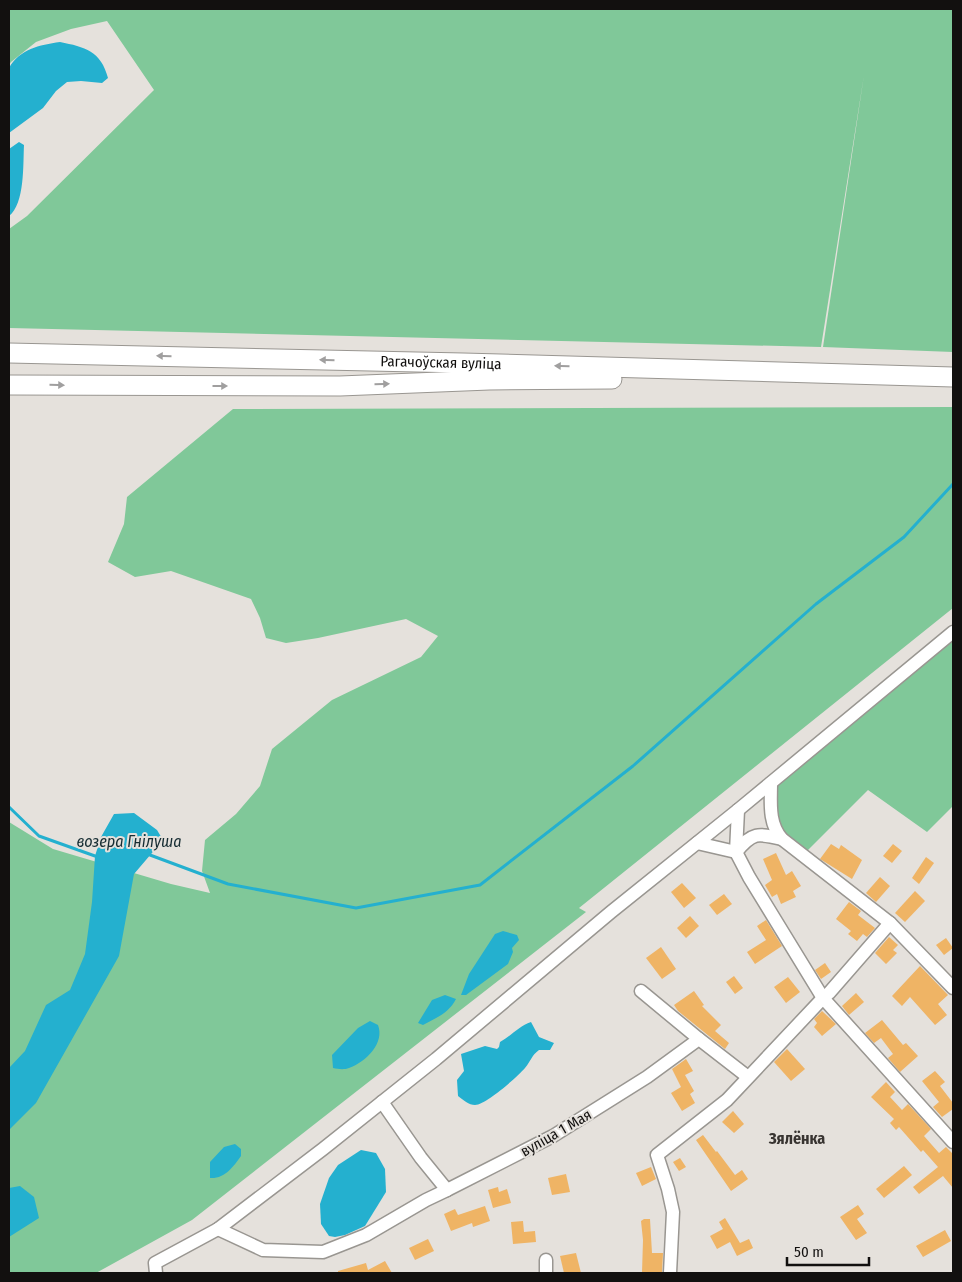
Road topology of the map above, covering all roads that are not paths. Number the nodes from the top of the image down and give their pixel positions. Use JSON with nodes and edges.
{"nodes":[{"id":1,"x":9,"y":353,"type":"edge"},
{"id":2,"x":873,"y":376,"type":"junction"},
{"id":3,"x":953,"y":377,"type":"edge"},
{"id":4,"x":9,"y":385,"type":"edge"},
{"id":5,"x":953,"y":632,"type":"edge"},
{"id":6,"x":771,"y":783,"type":"junction"},
{"id":7,"x":738,"y":810,"type":"junction"},
{"id":8,"x":782,"y":839,"type":"junction"},
{"id":9,"x":696,"y":843,"type":"junction"},
{"id":10,"x":736,"y":852,"type":"junction"},
{"id":11,"x":890,"y":923,"type":"junction"},
{"id":12,"x":953,"y":988,"type":"edge"},
{"id":13,"x":641,"y":991,"type":"dead end"},
{"id":14,"x":823,"y":998,"type":"junction"},
{"id":15,"x":699,"y":1039,"type":"junction"},
{"id":16,"x":748,"y":1077,"type":"junction"},
{"id":17,"x":382,"y":1102,"type":"junction"},
{"id":18,"x":953,"y":1142,"type":"edge"},
{"id":19,"x":447,"y":1190,"type":"junction"},
{"id":20,"x":218,"y":1229,"type":"junction"},
{"id":21,"x":546,"y":1260,"type":"dead end"},
{"id":22,"x":156,"y":1273,"type":"edge"},
{"id":23,"x":546,"y":1273,"type":"edge"},
{"id":24,"x":670,"y":1273,"type":"edge"}],
"edges":[{"from":2,"to":1,"type":"main road","name":"Рагачоўская вуліца","one_way":true},
{"from":2,"to":3,"type":"main road","name":"Рагачоўская вуліца"},
{"from":4,"to":2,"type":"main road","name":"Рагачоўская вуліца","one_way":true},
{"from":5,"to":6,"type":"street"},
{"from":6,"to":7,"type":"street"},
{"from":6,"to":8,"type":"street"},
{"from":7,"to":9,"type":"street"},
{"from":7,"to":10,"type":"street"},
{"from":8,"to":10,"type":"street"},
{"from":8,"to":11,"type":"street"},
{"from":9,"to":10,"type":"street"},
{"from":9,"to":17,"type":"street"},
{"from":10,"to":14,"type":"street"},
{"from":11,"to":12,"type":"street"},
{"from":11,"to":14,"type":"street"},
{"from":13,"to":15,"type":"street"},
{"from":14,"to":16,"type":"street"},
{"from":14,"to":18,"type":"street"},
{"from":15,"to":16,"type":"street"},
{"from":15,"to":19,"type":"street","name":"вуліца 1 Мая"},
{"from":16,"to":24,"type":"street"},
{"from":17,"to":19,"type":"street"},
{"from":17,"to":20,"type":"street"},
{"from":19,"to":20,"type":"street","name":"вуліца 1 Мая"},
{"from":20,"to":22,"type":"street"},
{"from":21,"to":23,"type":"street"}]}
